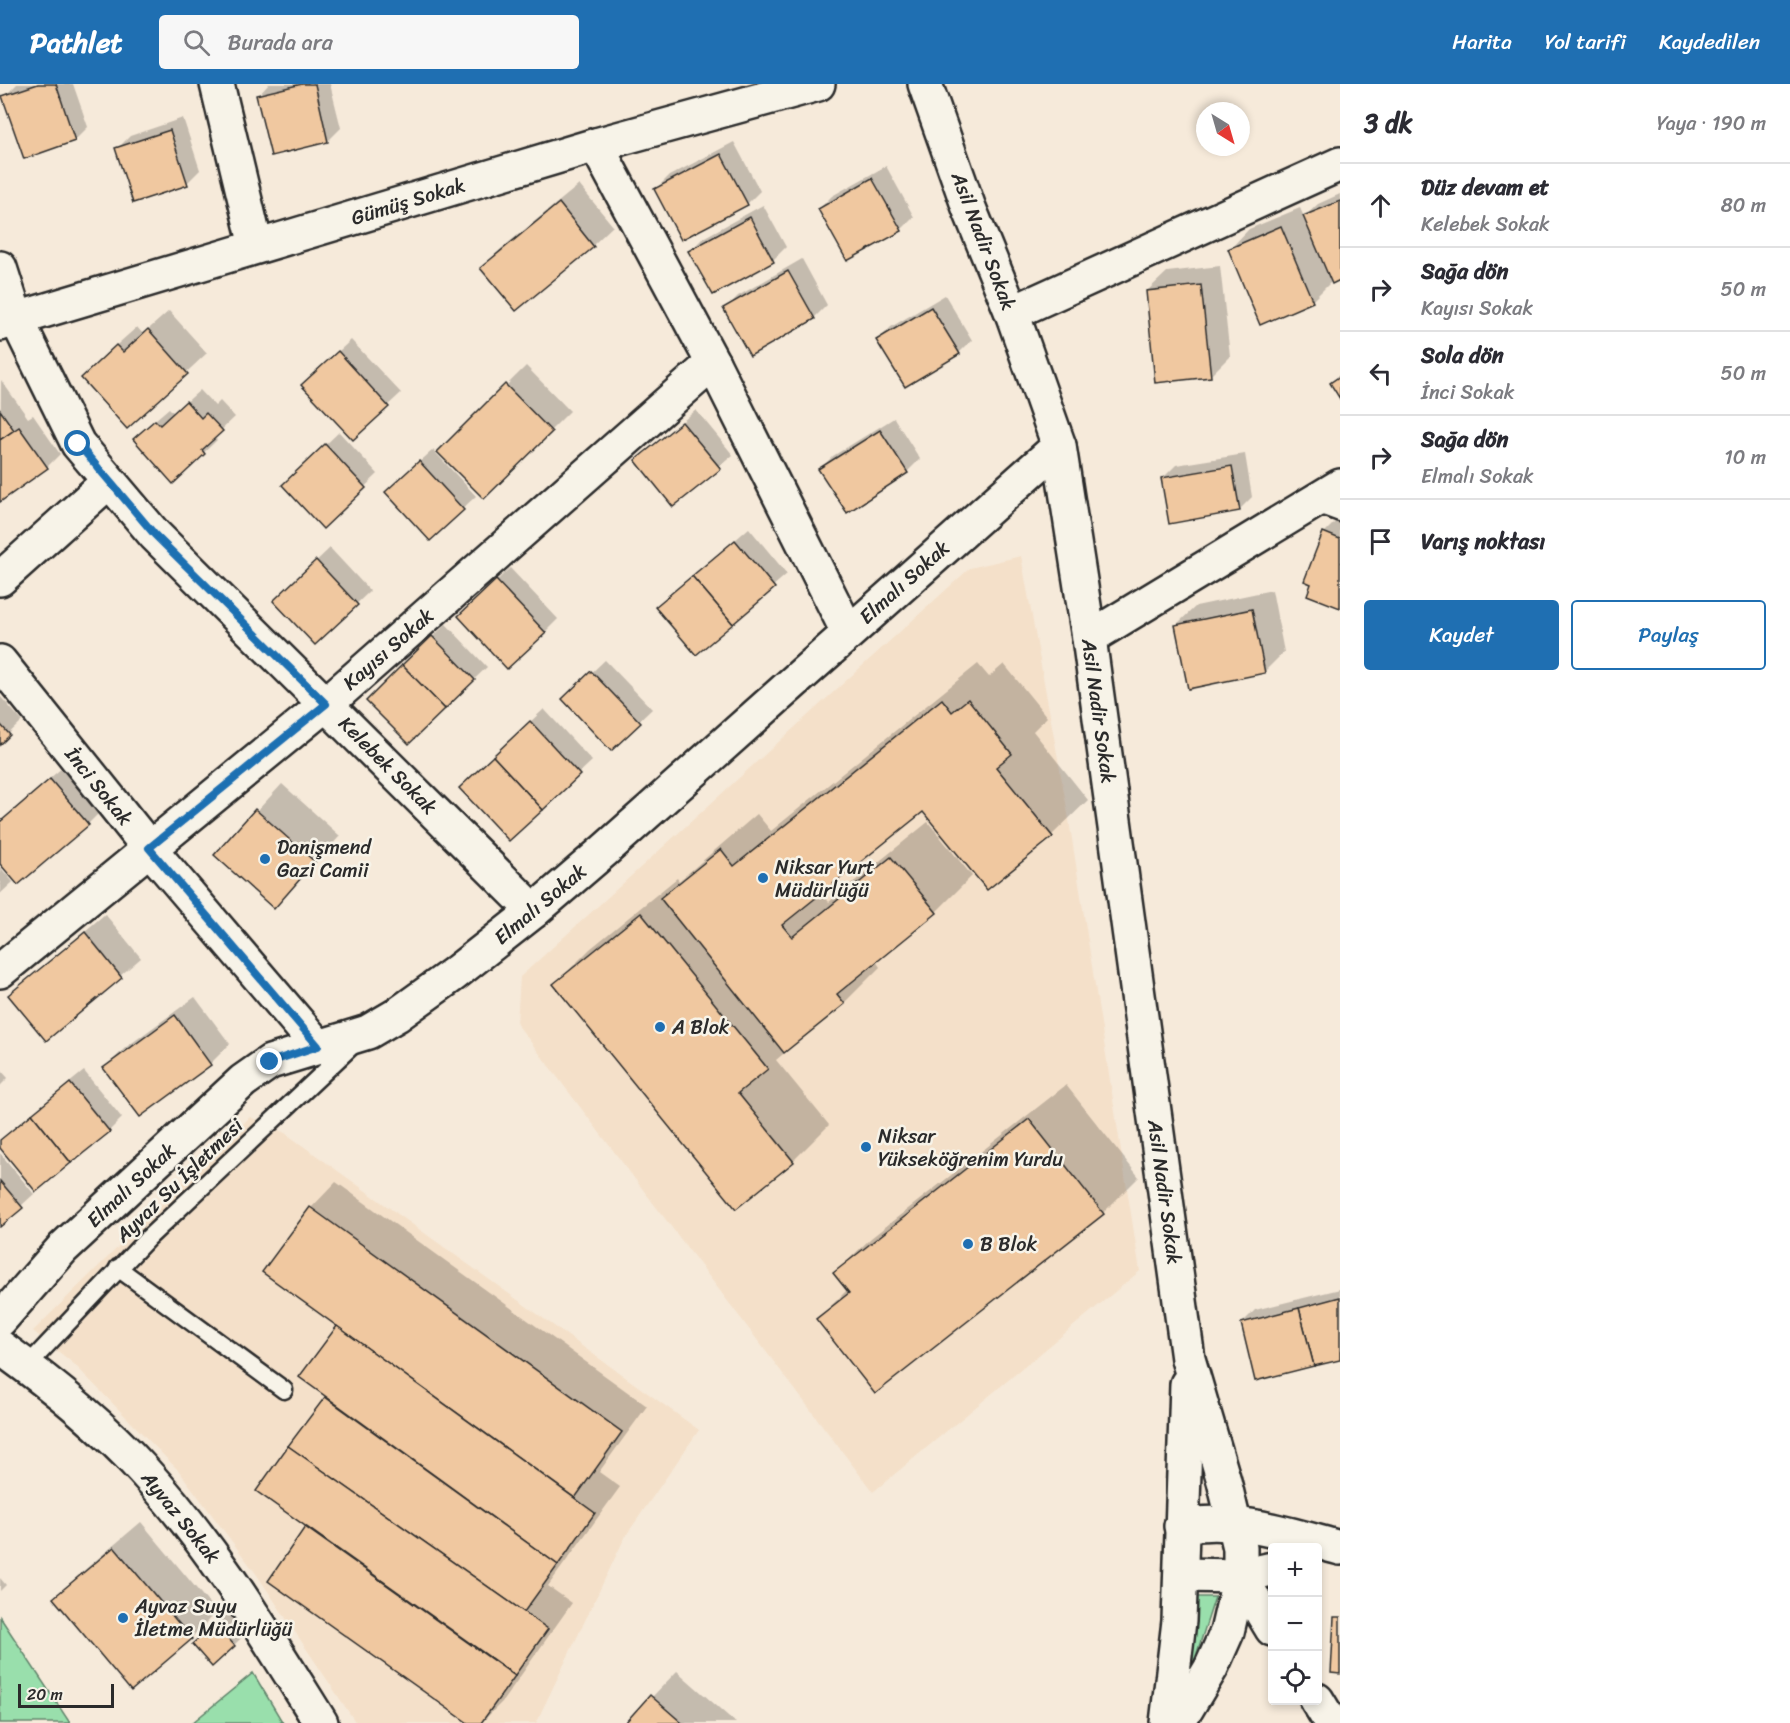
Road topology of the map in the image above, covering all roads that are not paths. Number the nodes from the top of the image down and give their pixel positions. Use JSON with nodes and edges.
{"nodes":[{"id":1,"x":217,"y":84,"type":"edge"},
{"id":2,"x":818,"y":84,"type":"edge"},
{"id":3,"x":925,"y":84,"type":"edge"},
{"id":4,"x":596,"y":145,"type":"junction"},
{"id":5,"x":1340,"y":164,"type":"edge"},
{"id":6,"x":256,"y":246,"type":"junction"},
{"id":7,"x":0,"y":268,"type":"edge"},
{"id":8,"x":1012,"y":313,"type":"junction"},
{"id":9,"x":8,"y":321,"type":"edge"},
{"id":10,"x":713,"y":363,"type":"junction"},
{"id":11,"x":1059,"y":446,"type":"junction"},
{"id":12,"x":108,"y":482,"type":"junction"},
{"id":13,"x":1331,"y":501,"type":"edge"},
{"id":14,"x":0,"y":579,"type":"edge"},
{"id":15,"x":848,"y":632,"type":"junction"},
{"id":16,"x":1089,"y":638,"type":"junction"},
{"id":17,"x":0,"y":662,"type":"edge"},
{"id":18,"x":326,"y":704,"type":"junction"},
{"id":19,"x":149,"y":848,"type":"junction"},
{"id":20,"x":534,"y":911,"type":"junction"},
{"id":21,"x":0,"y":970,"type":"edge"},
{"id":22,"x":368,"y":1032,"type":"junction"},
{"id":23,"x":318,"y":1046,"type":"junction"},
{"id":24,"x":118,"y":1268,"type":"junction"},
{"id":25,"x":0,"y":1320,"type":"edge"},
{"id":26,"x":0,"y":1347,"type":"edge"},
{"id":27,"x":1188,"y":1359,"type":"junction"},
{"id":28,"x":27,"y":1366,"type":"junction"},
{"id":29,"x":284,"y":1390,"type":"dead end"},
{"id":30,"x":1235,"y":1522,"type":"junction"},
{"id":31,"x":1181,"y":1526,"type":"junction"},
{"id":32,"x":1340,"y":1550,"type":"edge"},
{"id":33,"x":1322,"y":1556,"type":"edge"},
{"id":34,"x":1268,"y":1570,"type":"edge"},
{"id":35,"x":1181,"y":1575,"type":"junction"},
{"id":36,"x":1240,"y":1576,"type":"junction"},
{"id":37,"x":1268,"y":1622,"type":"edge"},
{"id":38,"x":1319,"y":1705,"type":"edge"},
{"id":39,"x":321,"y":1723,"type":"edge"},
{"id":40,"x":1167,"y":1723,"type":"edge"},
{"id":41,"x":1178,"y":1723,"type":"edge"},
{"id":42,"x":1330,"y":1723,"type":"edge"}],
"edges":[{"from":1,"to":6,"type":"street"},
{"from":2,"to":4,"type":"street","name":"Gümüş Sokak"},
{"from":3,"to":8,"type":"street","name":"Asil Nadir Sokak"},
{"from":4,"to":6,"type":"street","name":"Gümüş Sokak"},
{"from":4,"to":10,"type":"street"},
{"from":5,"to":8,"type":"street"},
{"from":6,"to":9,"type":"street","name":"Gümüş Sokak"},
{"from":7,"to":9,"type":"street","name":"Kelebek Sokak"},
{"from":8,"to":11,"type":"street","name":"Asil Nadir Sokak"},
{"from":9,"to":12,"type":"street","name":"Kelebek Sokak"},
{"from":10,"to":15,"type":"street"},
{"from":10,"to":18,"type":"street","name":"Kayısı Sokak"},
{"from":11,"to":15,"type":"street","name":"Elmalı Sokak"},
{"from":11,"to":16,"type":"street","name":"Asil Nadir Sokak"},
{"from":12,"to":14,"type":"street"},
{"from":12,"to":18,"type":"street","name":"Kelebek Sokak"},
{"from":13,"to":16,"type":"street"},
{"from":15,"to":20,"type":"street","name":"Elmalı Sokak"},
{"from":16,"to":27,"type":"street","name":"Asil Nadir Sokak"},
{"from":17,"to":19,"type":"street","name":"İnci Sokak"},
{"from":18,"to":19,"type":"street","name":"Kayısı Sokak"},
{"from":18,"to":20,"type":"street","name":"Kelebek Sokak"},
{"from":19,"to":21,"type":"street","name":"Kayısı Sokak"},
{"from":19,"to":23,"type":"street","name":"İnci Sokak"},
{"from":20,"to":22,"type":"street","name":"Elmalı Sokak"},
{"from":22,"to":23,"type":"street","name":"Elmalı Sokak"},
{"from":22,"to":24,"type":"lane","name":"Ayvaz Su İşletmesi"},
{"from":23,"to":25,"type":"street","name":"Elmalı Sokak"},
{"from":24,"to":28,"type":"lane","name":"Ayvaz Su İşletmesi"},
{"from":24,"to":29,"type":"lane"},
{"from":26,"to":28,"type":"street","name":"Ayvaz Sokak"},
{"from":27,"to":30,"type":"street","name":"Asil Nadir Sokak"},
{"from":27,"to":31,"type":"street","name":"Asil Nadir Sokak"},
{"from":28,"to":39,"type":"street","name":"Ayvaz Sokak"},
{"from":30,"to":31,"type":"street"},
{"from":30,"to":32,"type":"street"},
{"from":30,"to":36,"type":"street","name":"Asil Nadir Sokak"},
{"from":31,"to":35,"type":"street","name":"Asil Nadir Sokak"},
{"from":32,"to":33,"type":"street"},
{"from":34,"to":36,"type":"street"},
{"from":35,"to":36,"type":"street"},
{"from":35,"to":40,"type":"street","name":"Asil Nadir Sokak"},
{"from":36,"to":37,"type":"street"},
{"from":36,"to":41,"type":"street","name":"Asil Nadir Sokak"},
{"from":38,"to":42,"type":"street"}]}
